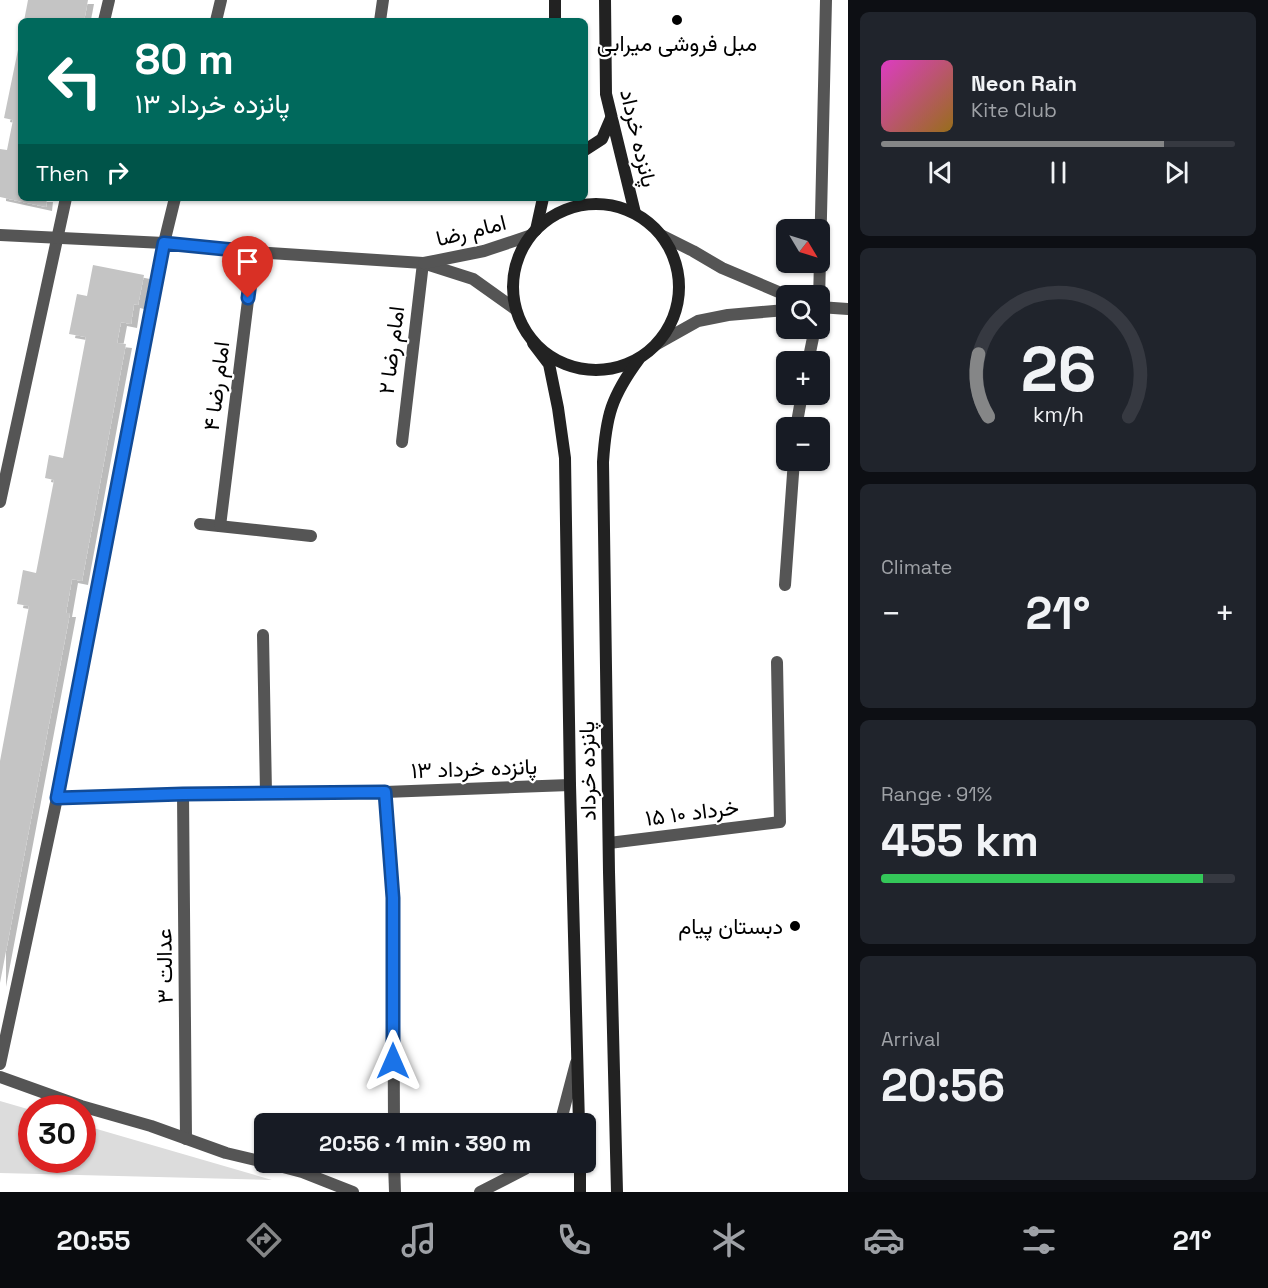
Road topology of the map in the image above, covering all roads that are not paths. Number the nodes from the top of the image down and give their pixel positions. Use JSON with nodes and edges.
{"nodes":[{"id":1,"x":109,"y":0,"type":"edge"},
{"id":2,"x":221,"y":0,"type":"edge"},
{"id":3,"x":383,"y":0,"type":"edge"},
{"id":4,"x":555,"y":0,"type":"edge"},
{"id":5,"x":605,"y":0,"type":"edge"},
{"id":6,"x":826,"y":0,"type":"edge"},
{"id":7,"x":105,"y":18,"type":"edge"},
{"id":8,"x":217,"y":18,"type":"edge"},
{"id":9,"x":380,"y":18,"type":"edge"},
{"id":10,"x":555,"y":18,"type":"edge"},
{"id":11,"x":611,"y":118,"type":"junction"},
{"id":12,"x":588,"y":148,"type":"edge"},
{"id":13,"x":65,"y":201,"type":"edge"},
{"id":14,"x":174,"y":201,"type":"edge"},
{"id":15,"x":542,"y":201,"type":"edge"},
{"id":16,"x":635,"y":213,"type":"junction"},
{"id":17,"x":532,"y":233,"type":"junction"},
{"id":18,"x":0,"y":235,"type":"edge"},
{"id":19,"x":663,"y":236,"type":"junction"},
{"id":20,"x":57,"y":238,"type":"junction"},
{"id":21,"x":164,"y":243,"type":"junction"},
{"id":22,"x":254,"y":252,"type":"junction"},
{"id":23,"x":423,"y":263,"type":"junction"},
{"id":24,"x":819,"y":285,"type":"edge"},
{"id":25,"x":776,"y":291,"type":"edge"},
{"id":26,"x":830,"y":308,"type":"edge"},
{"id":27,"x":515,"y":309,"type":"junction"},
{"id":28,"x":848,"y":309,"type":"edge"},
{"id":29,"x":776,"y":311,"type":"edge"},
{"id":30,"x":533,"y":343,"type":"junction"},
{"id":31,"x":657,"y":344,"type":"junction"},
{"id":32,"x":639,"y":359,"type":"junction"},
{"id":33,"x":402,"y":442,"type":"dead end"},
{"id":34,"x":793,"y":471,"type":"edge"},
{"id":35,"x":0,"y":502,"type":"edge"},
{"id":36,"x":200,"y":524,"type":"dead end"},
{"id":37,"x":220,"y":526,"type":"junction"},
{"id":38,"x":311,"y":536,"type":"dead end"},
{"id":39,"x":785,"y":585,"type":"dead end"},
{"id":40,"x":263,"y":635,"type":"dead end"},
{"id":41,"x":777,"y":662,"type":"dead end"},
{"id":42,"x":570,"y":785,"type":"junction"},
{"id":43,"x":385,"y":792,"type":"junction"},
{"id":44,"x":266,"y":793,"type":"junction"},
{"id":45,"x":183,"y":794,"type":"junction"},
{"id":46,"x":57,"y":798,"type":"junction"},
{"id":47,"x":609,"y":843,"type":"junction"},
{"id":48,"x":577,"y":1059,"type":"junction"},
{"id":49,"x":0,"y":1064,"type":"edge"},
{"id":50,"x":0,"y":1077,"type":"edge"},
{"id":51,"x":394,"y":1113,"type":"edge"},
{"id":52,"x":563,"y":1113,"type":"edge"},
{"id":53,"x":579,"y":1113,"type":"edge"},
{"id":54,"x":186,"y":1139,"type":"junction"},
{"id":55,"x":254,"y":1160,"type":"edge"},
{"id":56,"x":305,"y":1173,"type":"edge"},
{"id":57,"x":394,"y":1173,"type":"edge"},
{"id":58,"x":517,"y":1173,"type":"edge"},
{"id":59,"x":580,"y":1173,"type":"edge"},
{"id":60,"x":353,"y":1192,"type":"edge"},
{"id":61,"x":395,"y":1192,"type":"edge"},
{"id":62,"x":480,"y":1192,"type":"edge"},
{"id":63,"x":580,"y":1192,"type":"edge"},
{"id":64,"x":617,"y":1192,"type":"edge"}],
"edges":[{"from":1,"to":7,"type":"street"},
{"from":2,"to":8,"type":"street"},
{"from":3,"to":9,"type":"street"},
{"from":4,"to":10,"type":"main road"},
{"from":5,"to":11,"type":"main road","name":"پانزده خرداد"},
{"from":6,"to":24,"type":"street"},
{"from":11,"to":12,"type":"main road"},
{"from":11,"to":16,"type":"main road","name":"پانزده خرداد"},
{"from":13,"to":20,"type":"street"},
{"from":14,"to":21,"type":"street"},
{"from":15,"to":17,"type":"main road"},
{"from":16,"to":17,"type":"main road"},
{"from":16,"to":19,"type":"main road"},
{"from":17,"to":23,"type":"street","name":"امام رضا"},
{"from":17,"to":27,"type":"main road"},
{"from":18,"to":20,"type":"street"},
{"from":19,"to":25,"type":"street"},
{"from":19,"to":31,"type":"main road"},
{"from":20,"to":21,"type":"street"},
{"from":20,"to":35,"type":"street"},
{"from":21,"to":22,"type":"street"},
{"from":21,"to":46,"type":"street"},
{"from":22,"to":23,"type":"street"},
{"from":22,"to":37,"type":"street","name":"امام رضا ۴"},
{"from":23,"to":27,"type":"street"},
{"from":23,"to":33,"type":"street","name":"امام رضا ۲"},
{"from":26,"to":28,"type":"street"},
{"from":27,"to":30,"type":"main road"},
{"from":29,"to":31,"type":"street"},
{"from":30,"to":32,"type":"main road"},
{"from":30,"to":42,"type":"main road","name":"پانزده خرداد"},
{"from":31,"to":32,"type":"main road"},
{"from":32,"to":47,"type":"main road","name":"پانزده خرداد"},
{"from":34,"to":39,"type":"street"},
{"from":36,"to":37,"type":"street"},
{"from":37,"to":38,"type":"street"},
{"from":40,"to":44,"type":"street"},
{"from":41,"to":47,"type":"street","name":"۱۵ خرداد ۱۰"},
{"from":42,"to":43,"type":"street","name":"پانزده خرداد ۱۳"},
{"from":42,"to":48,"type":"main road","name":"پانزده خرداد"},
{"from":43,"to":44,"type":"street","name":"پانزده خرداد ۱۳"},
{"from":43,"to":51,"type":"street"},
{"from":44,"to":45,"type":"street","name":"پانزده خرداد ۱۳"},
{"from":45,"to":46,"type":"street","name":"پانزده خرداد ۱۳"},
{"from":45,"to":54,"type":"street","name":"عدالت ۳"},
{"from":46,"to":49,"type":"street"},
{"from":47,"to":64,"type":"main road","name":"پانزده خرداد"},
{"from":48,"to":52,"type":"street"},
{"from":48,"to":53,"type":"main road","name":"پانزده خرداد"},
{"from":50,"to":54,"type":"street"},
{"from":54,"to":55,"type":"street"},
{"from":56,"to":60,"type":"street"},
{"from":57,"to":61,"type":"street"},
{"from":58,"to":62,"type":"street"},
{"from":59,"to":63,"type":"main road"}]}
